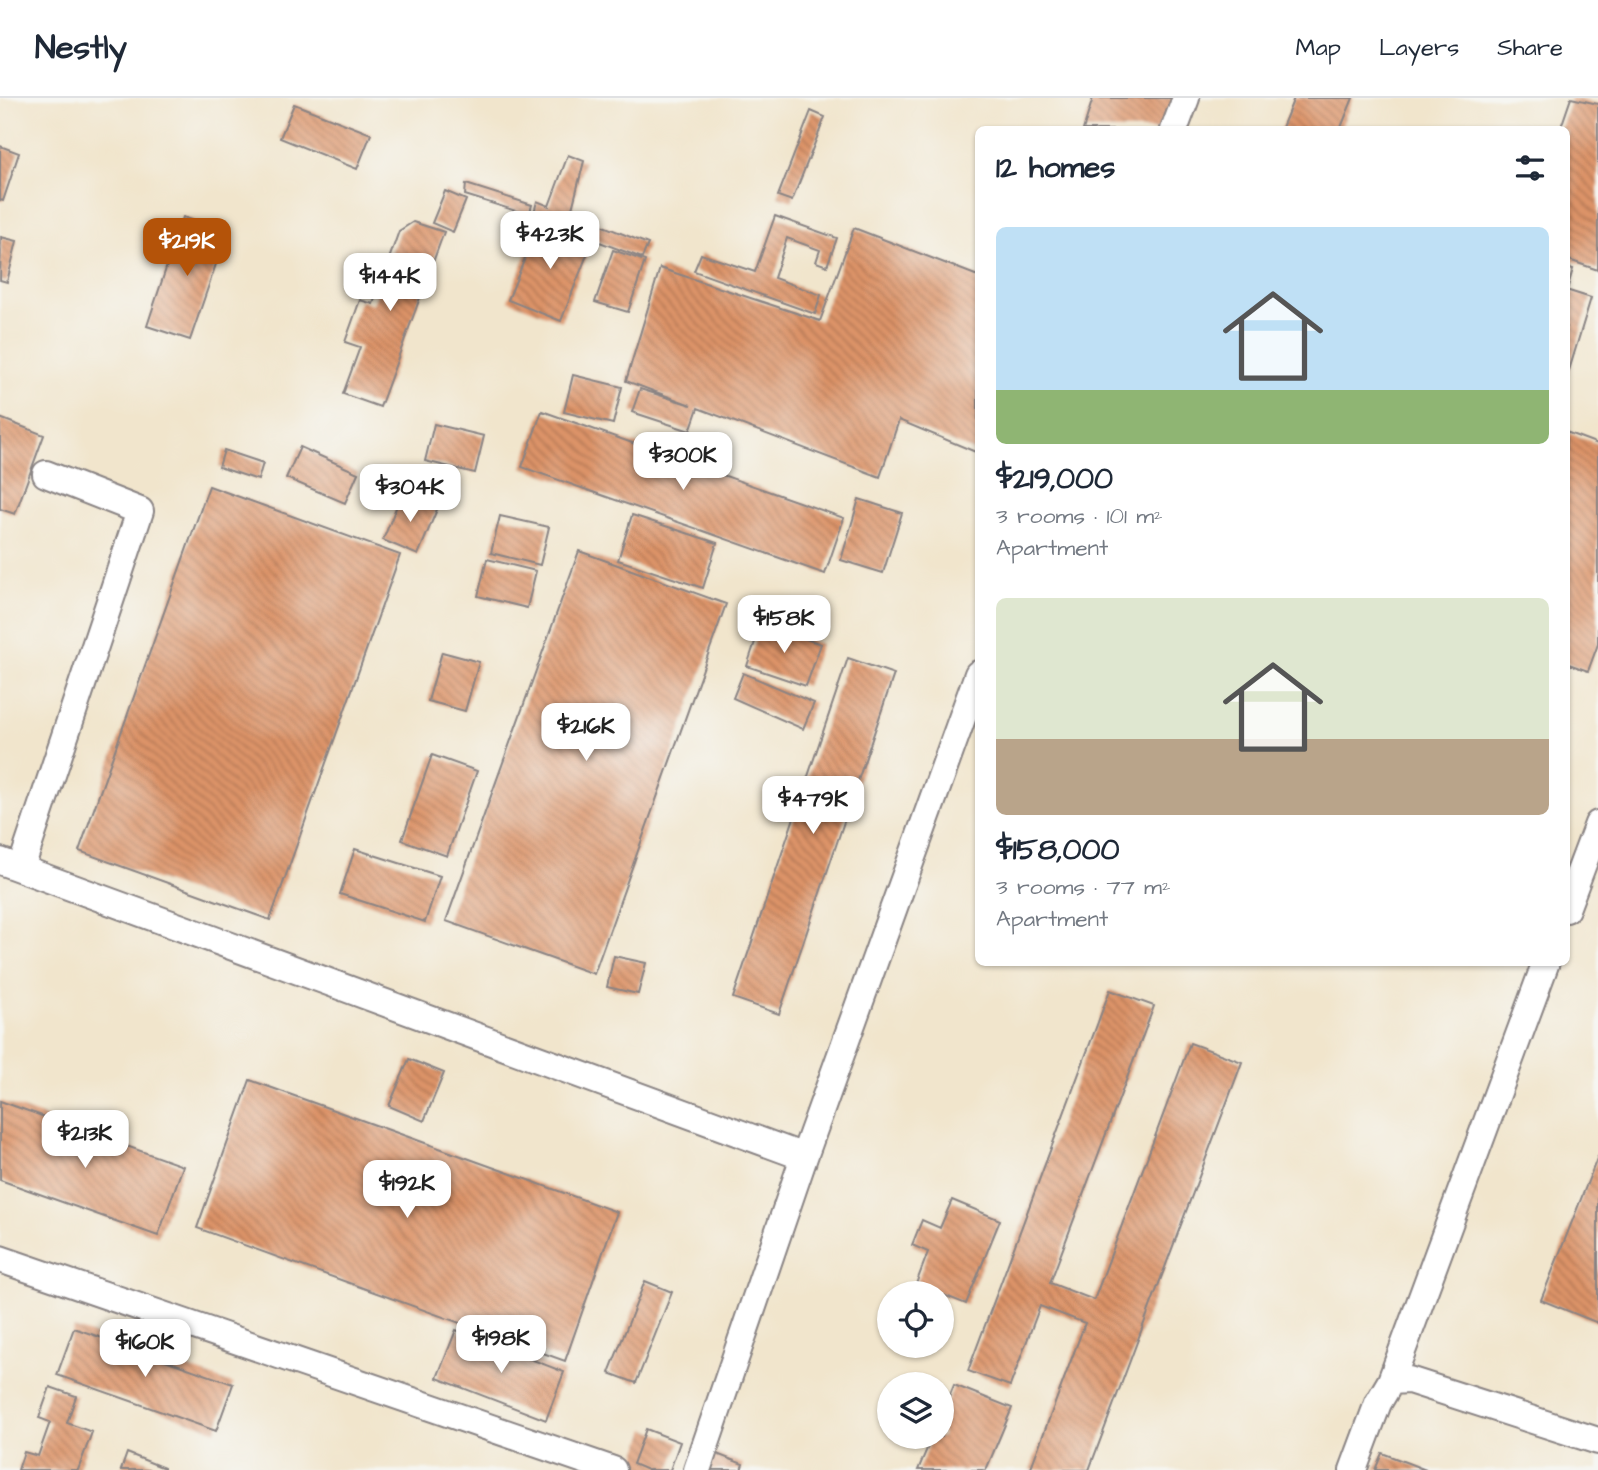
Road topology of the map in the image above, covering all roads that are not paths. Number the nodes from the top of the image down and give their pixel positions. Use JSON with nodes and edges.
{"nodes":[{"id":1,"x":1185,"y":98,"type":"edge"},
{"id":2,"x":1175,"y":126,"type":"edge"},
{"id":3,"x":46,"y":474,"type":"dead end"},
{"id":4,"x":975,"y":682,"type":"edge"},
{"id":5,"x":1598,"y":824,"type":"edge"},
{"id":6,"x":11,"y":864,"type":"edge"},
{"id":7,"x":1570,"y":898,"type":"edge"},
{"id":8,"x":1545,"y":966,"type":"edge"},
{"id":9,"x":804,"y":1157,"type":"junction"},
{"id":10,"x":0,"y":1259,"type":"edge"},
{"id":11,"x":1391,"y":1381,"type":"junction"},
{"id":12,"x":1598,"y":1441,"type":"edge"},
{"id":13,"x":613,"y":1470,"type":"edge"},
{"id":14,"x":697,"y":1470,"type":"edge"},
{"id":15,"x":1353,"y":1470,"type":"edge"}],
"edges":[{"from":1,"to":2,"type":"street"},
{"from":3,"to":6,"type":"street"},
{"from":4,"to":9,"type":"street"},
{"from":5,"to":7,"type":"street"},
{"from":6,"to":9,"type":"street"},
{"from":8,"to":11,"type":"street"},
{"from":9,"to":14,"type":"street"},
{"from":10,"to":13,"type":"street"},
{"from":11,"to":12,"type":"street"},
{"from":11,"to":15,"type":"street"}]}
